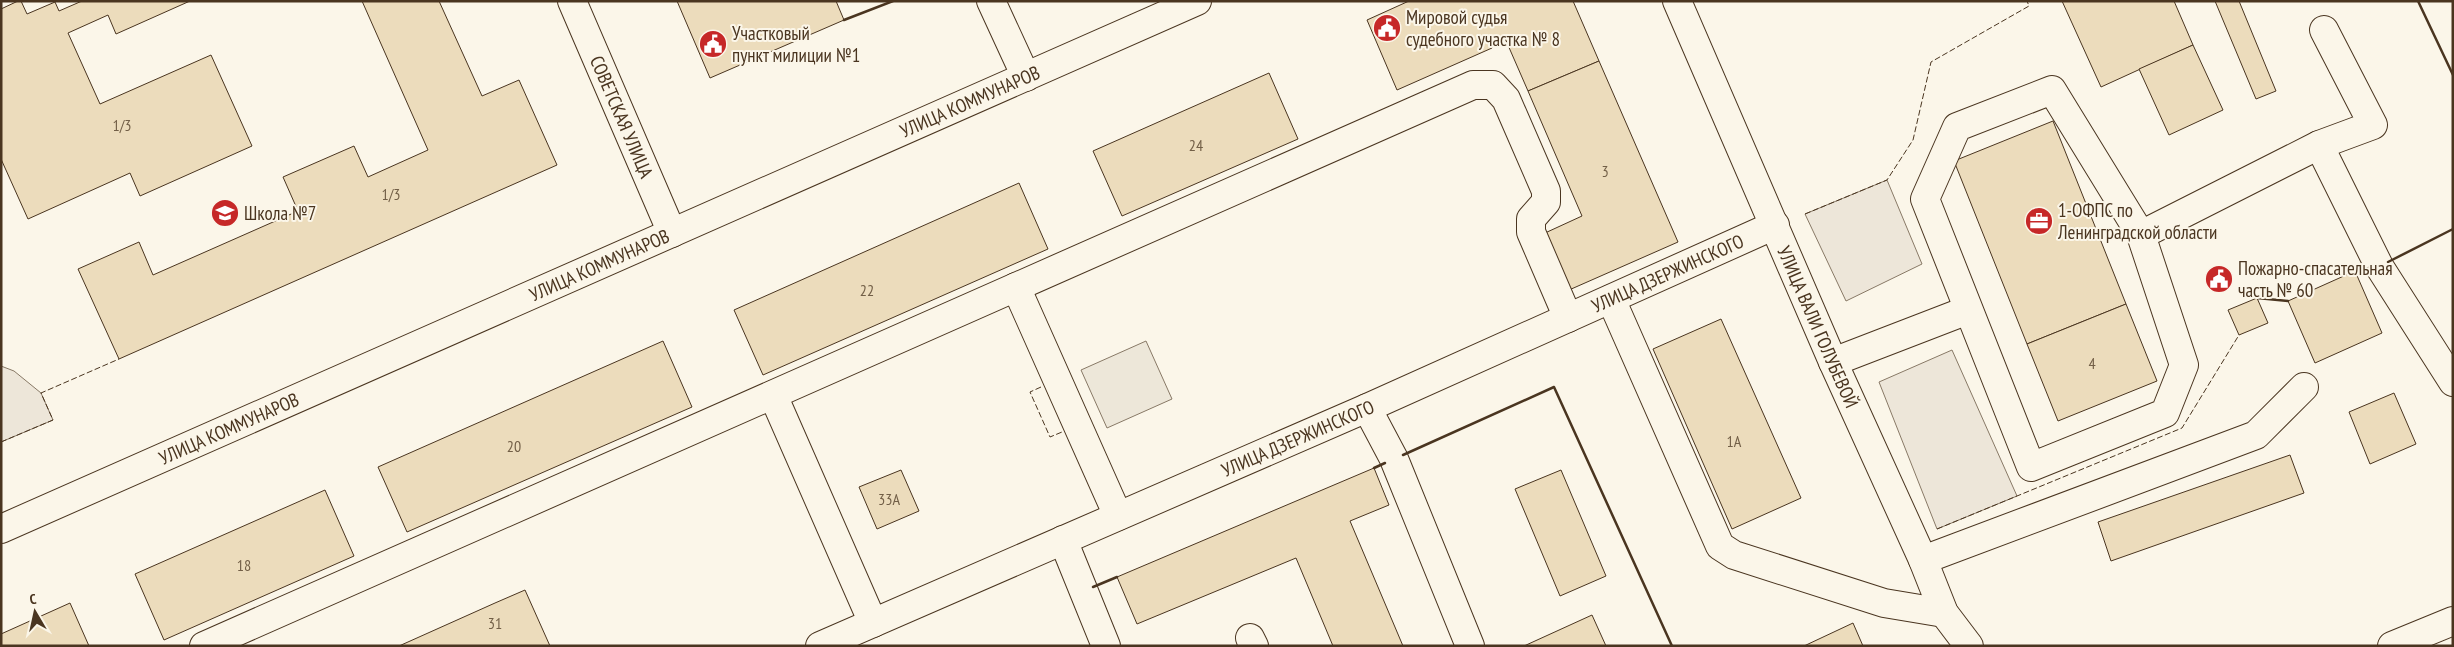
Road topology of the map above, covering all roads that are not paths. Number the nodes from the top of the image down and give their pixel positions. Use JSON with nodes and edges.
{"nodes":[{"id":1,"x":572,"y":1,"type":"edge"},
{"id":2,"x":991,"y":1,"type":"edge"},
{"id":3,"x":1197,"y":1,"type":"edge"},
{"id":4,"x":1677,"y":1,"type":"edge"},
{"id":5,"x":2324,"y":30,"type":"dead end"},
{"id":6,"x":1026,"y":77,"type":"junction"},
{"id":7,"x":2319,"y":145,"type":"junction"},
{"id":8,"x":1775,"y":225,"type":"junction"},
{"id":9,"x":672,"y":233,"type":"junction"},
{"id":10,"x":2141,"y":234,"type":"junction"},
{"id":11,"x":1016,"y":287,"type":"junction"},
{"id":12,"x":1611,"y":299,"type":"junction"},
{"id":13,"x":1968,"y":310,"type":"junction"},
{"id":14,"x":1568,"y":318,"type":"junction"},
{"id":15,"x":1833,"y":362,"type":"junction"},
{"id":16,"x":2453,"y":382,"type":"edge"},
{"id":17,"x":2304,"y":387,"type":"dead end"},
{"id":18,"x":774,"y":394,"type":"junction"},
{"id":19,"x":1367,"y":408,"type":"junction"},
{"id":20,"x":1118,"y":516,"type":"junction"},
{"id":21,"x":1,"y":529,"type":"edge"},
{"id":22,"x":1063,"y":540,"type":"junction"},
{"id":23,"x":1923,"y":560,"type":"junction"},
{"id":24,"x":1944,"y":613,"type":"junction"},
{"id":25,"x":2453,"y":621,"type":"edge"},
{"id":26,"x":873,"y":623,"type":"junction"},
{"id":27,"x":204,"y":646,"type":"edge"},
{"id":28,"x":820,"y":646,"type":"edge"},
{"id":29,"x":1106,"y":646,"type":"edge"},
{"id":30,"x":1470,"y":646,"type":"edge"},
{"id":31,"x":1969,"y":646,"type":"edge"},
{"id":32,"x":2392,"y":646,"type":"edge"}],
"edges":[{"from":1,"to":9,"type":"street","name":"СОВЕТСКАЯ УЛИЦА"},
{"from":2,"to":6,"type":"street"},
{"from":3,"to":6,"type":"street","name":"УЛИЦА КОММУНАРОВ"},
{"from":4,"to":8,"type":"street","name":"УЛИЦА ВАЛИ ГОЛУБЕВОЙ"},
{"from":5,"to":7,"type":"street"},
{"from":6,"to":9,"type":"street","name":"УЛИЦА КОММУНАРОВ"},
{"from":7,"to":10,"type":"street"},
{"from":7,"to":16,"type":"street"},
{"from":8,"to":12,"type":"street","name":"УЛИЦА ДЗЕРЖИНСКОГО"},
{"from":8,"to":15,"type":"street","name":"УЛИЦА ВАЛИ ГОЛУБЕВОЙ"},
{"from":9,"to":21,"type":"street","name":"УЛИЦА КОММУНАРОВ"},
{"from":10,"to":13,"type":"street"},
{"from":10,"to":13,"type":"street"},
{"from":11,"to":14,"type":"street"},
{"from":11,"to":18,"type":"street"},
{"from":11,"to":20,"type":"street"},
{"from":12,"to":14,"type":"street","name":"УЛИЦА ДЗЕРЖИНСКОГО"},
{"from":12,"to":24,"type":"street"},
{"from":13,"to":15,"type":"street"},
{"from":14,"to":19,"type":"street","name":"УЛИЦА ДЗЕРЖИНСКОГО"},
{"from":15,"to":23,"type":"street","name":"УЛИЦА ВАЛИ ГОЛУБЕВОЙ"},
{"from":17,"to":23,"type":"street"},
{"from":18,"to":26,"type":"street"},
{"from":18,"to":27,"type":"street"},
{"from":19,"to":20,"type":"street","name":"УЛИЦА ДЗЕРЖИНСКОГО"},
{"from":19,"to":30,"type":"street"},
{"from":20,"to":22,"type":"street","name":"УЛИЦА ДЗЕРЖИНСКОГО"},
{"from":22,"to":26,"type":"street","name":"УЛИЦА ДЗЕРЖИНСКОГО"},
{"from":22,"to":29,"type":"street"},
{"from":23,"to":24,"type":"street","name":"УЛИЦА ВАЛИ ГОЛУБЕВОЙ"},
{"from":24,"to":31,"type":"street","name":"УЛИЦА ВАЛИ ГОЛУБЕВОЙ"},
{"from":25,"to":32,"type":"street"},
{"from":26,"to":28,"type":"street","name":"УЛИЦА ДЗЕРЖИНСКОГО"}]}
